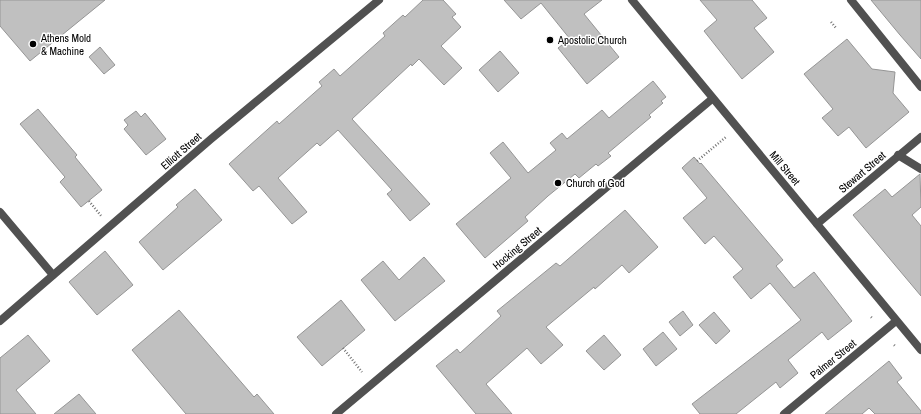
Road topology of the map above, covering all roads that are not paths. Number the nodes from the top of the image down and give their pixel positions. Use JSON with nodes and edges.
{"nodes":[{"id":1,"x":379,"y":0,"type":"edge"},
{"id":2,"x":632,"y":0,"type":"edge"},
{"id":3,"x":851,"y":0,"type":"edge"},
{"id":4,"x":921,"y":87,"type":"edge"},
{"id":5,"x":712,"y":99,"type":"junction"},
{"id":6,"x":921,"y":136,"type":"edge"},
{"id":7,"x":898,"y":155,"type":"junction"},
{"id":8,"x":921,"y":169,"type":"edge"},
{"id":9,"x":0,"y":212,"type":"edge"},
{"id":10,"x":817,"y":224,"type":"junction"},
{"id":11,"x":53,"y":275,"type":"junction"},
{"id":12,"x":0,"y":321,"type":"edge"},
{"id":13,"x":896,"y":321,"type":"junction"},
{"id":14,"x":921,"y":350,"type":"edge"},
{"id":15,"x":336,"y":414,"type":"edge"},
{"id":16,"x":784,"y":414,"type":"edge"}],
"edges":[{"from":1,"to":11,"type":"street","name":"Elliott Street"},
{"from":2,"to":5,"type":"street","name":"Mill Street"},
{"from":3,"to":4,"type":"street"},
{"from":5,"to":10,"type":"street","name":"Mill Street"},
{"from":5,"to":15,"type":"street","name":"Hocking Street"},
{"from":6,"to":7,"type":"street","name":"Stewart Street"},
{"from":7,"to":8,"type":"street"},
{"from":7,"to":10,"type":"street","name":"Stewart Street"},
{"from":9,"to":11,"type":"street"},
{"from":10,"to":13,"type":"street","name":"Mill Street"},
{"from":11,"to":12,"type":"street","name":"Elliott Street"},
{"from":13,"to":14,"type":"street","name":"Mill Street"},
{"from":13,"to":16,"type":"street","name":"Palmer Street"}]}
